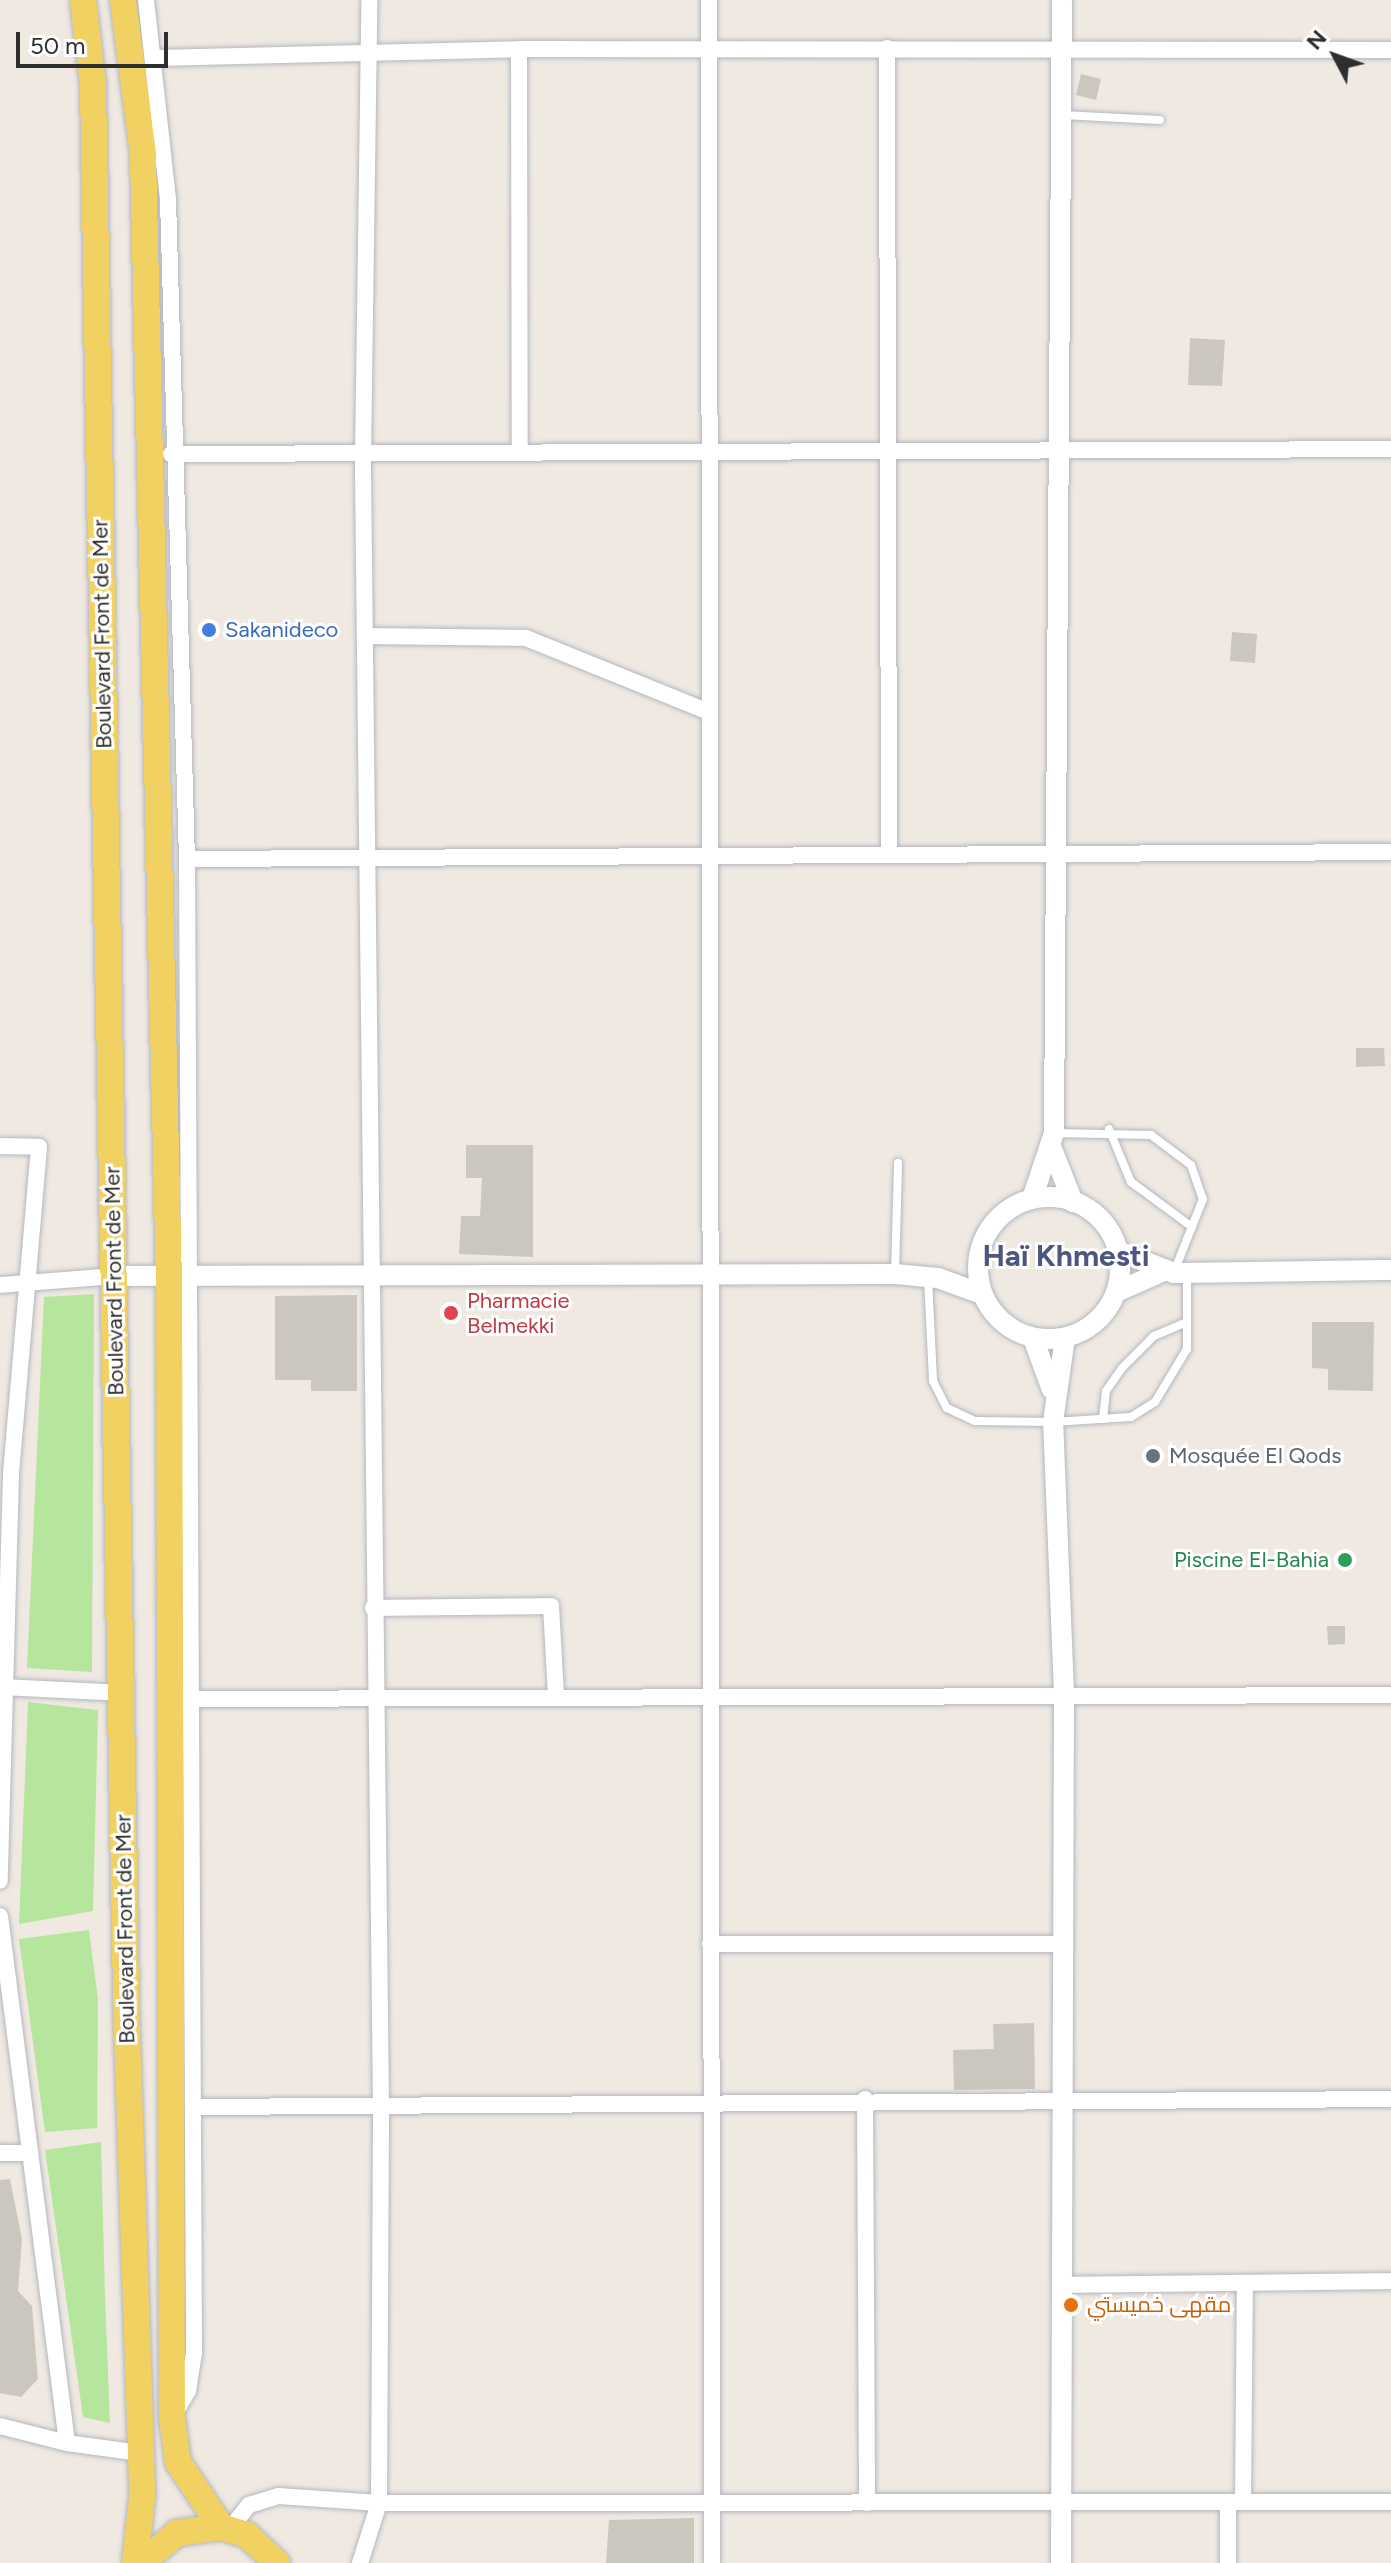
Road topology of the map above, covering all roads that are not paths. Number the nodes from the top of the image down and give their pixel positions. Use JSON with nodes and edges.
{"nodes":[{"id":1,"x":83,"y":0,"type":"edge"},
{"id":2,"x":123,"y":0,"type":"edge"},
{"id":3,"x":146,"y":0,"type":"edge"},
{"id":4,"x":369,"y":0,"type":"edge"},
{"id":5,"x":709,"y":0,"type":"edge"},
{"id":6,"x":1062,"y":0,"type":"edge"},
{"id":7,"x":1062,"y":46,"type":"junction"},
{"id":8,"x":887,"y":48,"type":"junction"},
{"id":9,"x":519,"y":49,"type":"junction"},
{"id":10,"x":710,"y":50,"type":"junction"},
{"id":11,"x":1391,"y":50,"type":"edge"},
{"id":12,"x":368,"y":52,"type":"junction"},
{"id":13,"x":157,"y":58,"type":"junction"},
{"id":14,"x":1062,"y":115,"type":"junction"},
{"id":15,"x":1160,"y":120,"type":"dead end"},
{"id":16,"x":1391,"y":449,"type":"edge"},
{"id":17,"x":520,"y":450,"type":"junction"},
{"id":18,"x":887,"y":451,"type":"junction"},
{"id":19,"x":1060,"y":451,"type":"junction"},
{"id":20,"x":707,"y":452,"type":"junction"},
{"id":21,"x":171,"y":454,"type":"junction"},
{"id":22,"x":363,"y":458,"type":"junction"},
{"id":23,"x":371,"y":636,"type":"junction"},
{"id":24,"x":707,"y":711,"type":"junction"},
{"id":25,"x":1058,"y":852,"type":"junction"},
{"id":26,"x":1391,"y":852,"type":"edge"},
{"id":27,"x":889,"y":855,"type":"junction"},
{"id":28,"x":371,"y":856,"type":"junction"},
{"id":29,"x":707,"y":857,"type":"junction"},
{"id":30,"x":187,"y":859,"type":"junction"},
{"id":31,"x":1109,"y":1129,"type":"junction"},
{"id":32,"x":1053,"y":1141,"type":"junction"},
{"id":33,"x":0,"y":1146,"type":"edge"},
{"id":34,"x":898,"y":1163,"type":"dead end"},
{"id":35,"x":1032,"y":1199,"type":"junction"},
{"id":36,"x":1073,"y":1202,"type":"junction"},
{"id":37,"x":1192,"y":1227,"type":"junction"},
{"id":38,"x":1118,"y":1251,"type":"junction"},
{"id":39,"x":979,"y":1255,"type":"junction"},
{"id":40,"x":1391,"y":1270,"type":"edge"},
{"id":41,"x":1175,"y":1272,"type":"junction"},
{"id":42,"x":895,"y":1274,"type":"junction"},
{"id":43,"x":114,"y":1276,"type":"junction"},
{"id":44,"x":933,"y":1278,"type":"junction"},
{"id":45,"x":709,"y":1279,"type":"junction"},
{"id":46,"x":371,"y":1280,"type":"junction"},
{"id":47,"x":178,"y":1282,"type":"junction"},
{"id":48,"x":0,"y":1285,"type":"edge"},
{"id":49,"x":30,"y":1285,"type":"junction"},
{"id":50,"x":1116,"y":1292,"type":"junction"},
{"id":51,"x":982,"y":1294,"type":"junction"},
{"id":52,"x":1187,"y":1322,"type":"junction"},
{"id":53,"x":1033,"y":1338,"type":"junction"},
{"id":54,"x":1065,"y":1338,"type":"junction"},
{"id":55,"x":1054,"y":1398,"type":"junction"},
{"id":56,"x":1103,"y":1419,"type":"junction"},
{"id":57,"x":1053,"y":1422,"type":"junction"},
{"id":58,"x":5,"y":1475,"type":"edge"},
{"id":59,"x":373,"y":1608,"type":"junction"},
{"id":60,"x":2,"y":1687,"type":"edge"},
{"id":61,"x":121,"y":1693,"type":"junction"},
{"id":62,"x":1064,"y":1693,"type":"junction"},
{"id":63,"x":374,"y":1695,"type":"junction"},
{"id":64,"x":1391,"y":1695,"type":"edge"},
{"id":65,"x":556,"y":1696,"type":"junction"},
{"id":66,"x":713,"y":1698,"type":"junction"},
{"id":67,"x":191,"y":1699,"type":"junction"},
{"id":68,"x":0,"y":1881,"type":"edge"},
{"id":69,"x":1,"y":1926,"type":"edge"},
{"id":70,"x":710,"y":1944,"type":"junction"},
{"id":71,"x":1063,"y":1944,"type":"junction"},
{"id":72,"x":1063,"y":2097,"type":"junction"},
{"id":73,"x":865,"y":2099,"type":"junction"},
{"id":74,"x":1391,"y":2099,"type":"edge"},
{"id":75,"x":711,"y":2101,"type":"junction"},
{"id":76,"x":196,"y":2107,"type":"junction"},
{"id":77,"x":381,"y":2107,"type":"junction"},
{"id":78,"x":0,"y":2153,"type":"edge"},
{"id":79,"x":28,"y":2153,"type":"junction"},
{"id":80,"x":1391,"y":2281,"type":"edge"},
{"id":81,"x":1245,"y":2283,"type":"junction"},
{"id":82,"x":1062,"y":2285,"type":"junction"},
{"id":83,"x":172,"y":2418,"type":"junction"},
{"id":84,"x":0,"y":2426,"type":"edge"},
{"id":85,"x":67,"y":2443,"type":"junction"},
{"id":86,"x":140,"y":2453,"type":"junction"},
{"id":87,"x":1061,"y":2502,"type":"junction"},
{"id":88,"x":1236,"y":2502,"type":"junction"},
{"id":89,"x":1391,"y":2502,"type":"edge"},
{"id":90,"x":379,"y":2503,"type":"junction"},
{"id":91,"x":713,"y":2503,"type":"junction"},
{"id":92,"x":867,"y":2503,"type":"junction"},
{"id":93,"x":225,"y":2528,"type":"junction"},
{"id":94,"x":135,"y":2563,"type":"edge"},
{"id":95,"x":142,"y":2563,"type":"edge"},
{"id":96,"x":277,"y":2563,"type":"edge"},
{"id":97,"x":360,"y":2563,"type":"edge"},
{"id":98,"x":712,"y":2563,"type":"edge"},
{"id":99,"x":1061,"y":2563,"type":"edge"},
{"id":100,"x":1228,"y":2563,"type":"edge"}],
"edges":[{"from":1,"to":43,"type":"main road","name":"Boulevard Front de Mer"},
{"from":2,"to":47,"type":"main road","name":"Boulevard Front de Mer"},
{"from":3,"to":13,"type":"street"},
{"from":4,"to":12,"type":"street"},
{"from":5,"to":10,"type":"street"},
{"from":6,"to":7,"type":"street"},
{"from":7,"to":8,"type":"street"},
{"from":7,"to":11,"type":"street"},
{"from":7,"to":14,"type":"street"},
{"from":8,"to":10,"type":"street"},
{"from":8,"to":18,"type":"street"},
{"from":9,"to":10,"type":"street"},
{"from":9,"to":12,"type":"street"},
{"from":9,"to":17,"type":"street"},
{"from":10,"to":20,"type":"street"},
{"from":12,"to":13,"type":"street"},
{"from":12,"to":22,"type":"street"},
{"from":13,"to":21,"type":"street"},
{"from":14,"to":15,"type":"lane"},
{"from":14,"to":19,"type":"street"},
{"from":16,"to":19,"type":"street"},
{"from":17,"to":20,"type":"street"},
{"from":17,"to":22,"type":"street"},
{"from":18,"to":19,"type":"street"},
{"from":18,"to":20,"type":"street"},
{"from":18,"to":27,"type":"street"},
{"from":19,"to":25,"type":"street"},
{"from":20,"to":24,"type":"street"},
{"from":21,"to":22,"type":"street"},
{"from":21,"to":30,"type":"street"},
{"from":22,"to":23,"type":"street"},
{"from":23,"to":24,"type":"street"},
{"from":23,"to":28,"type":"street"},
{"from":24,"to":29,"type":"street"},
{"from":25,"to":26,"type":"street"},
{"from":25,"to":27,"type":"street"},
{"from":25,"to":32,"type":"street"},
{"from":27,"to":29,"type":"street"},
{"from":28,"to":29,"type":"street"},
{"from":28,"to":30,"type":"street"},
{"from":28,"to":46,"type":"street"},
{"from":29,"to":45,"type":"street"},
{"from":30,"to":47,"type":"street"},
{"from":31,"to":32,"type":"lane"},
{"from":31,"to":37,"type":"lane"},
{"from":31,"to":37,"type":"lane"},
{"from":32,"to":35,"type":"street"},
{"from":32,"to":36,"type":"street"},
{"from":33,"to":49,"type":"street"},
{"from":34,"to":42,"type":"lane"},
{"from":35,"to":36,"type":"street"},
{"from":35,"to":39,"type":"street"},
{"from":36,"to":38,"type":"street"},
{"from":37,"to":41,"type":"lane"},
{"from":38,"to":41,"type":"street"},
{"from":38,"to":50,"type":"street"},
{"from":39,"to":44,"type":"street"},
{"from":39,"to":51,"type":"street"},
{"from":40,"to":41,"type":"street"},
{"from":41,"to":50,"type":"street"},
{"from":41,"to":52,"type":"lane"},
{"from":42,"to":44,"type":"street"},
{"from":42,"to":45,"type":"street"},
{"from":43,"to":47,"type":"street"},
{"from":43,"to":49,"type":"street"},
{"from":43,"to":61,"type":"main road","name":"Boulevard Front de Mer"},
{"from":44,"to":51,"type":"street"},
{"from":44,"to":57,"type":"lane"},
{"from":45,"to":46,"type":"street"},
{"from":45,"to":66,"type":"street"},
{"from":46,"to":47,"type":"street"},
{"from":46,"to":59,"type":"street"},
{"from":47,"to":67,"type":"street"},
{"from":47,"to":83,"type":"main road","name":"Boulevard Front de Mer"},
{"from":48,"to":49,"type":"street"},
{"from":49,"to":58,"type":"street"},
{"from":50,"to":54,"type":"street"},
{"from":51,"to":53,"type":"street"},
{"from":52,"to":56,"type":"lane"},
{"from":52,"to":56,"type":"lane"},
{"from":53,"to":54,"type":"street"},
{"from":53,"to":55,"type":"street"},
{"from":54,"to":55,"type":"street"},
{"from":55,"to":57,"type":"street"},
{"from":56,"to":57,"type":"lane"},
{"from":57,"to":62,"type":"street"},
{"from":58,"to":60,"type":"street"},
{"from":59,"to":63,"type":"street"},
{"from":59,"to":65,"type":"street"},
{"from":60,"to":61,"type":"street"},
{"from":60,"to":68,"type":"street"},
{"from":61,"to":86,"type":"main road","name":"Boulevard Front de Mer"},
{"from":62,"to":64,"type":"street"},
{"from":62,"to":66,"type":"street"},
{"from":62,"to":71,"type":"street"},
{"from":63,"to":65,"type":"street"},
{"from":63,"to":67,"type":"street"},
{"from":63,"to":77,"type":"street"},
{"from":65,"to":66,"type":"street"},
{"from":66,"to":70,"type":"street"},
{"from":67,"to":76,"type":"street"},
{"from":69,"to":79,"type":"street"},
{"from":70,"to":71,"type":"street"},
{"from":70,"to":75,"type":"street"},
{"from":71,"to":72,"type":"street"},
{"from":72,"to":73,"type":"street"},
{"from":72,"to":74,"type":"street"},
{"from":72,"to":82,"type":"street"},
{"from":73,"to":75,"type":"street"},
{"from":73,"to":92,"type":"street"},
{"from":75,"to":77,"type":"street"},
{"from":75,"to":91,"type":"street"},
{"from":76,"to":77,"type":"street"},
{"from":76,"to":83,"type":"street"},
{"from":77,"to":90,"type":"street"},
{"from":78,"to":79,"type":"street"},
{"from":79,"to":85,"type":"street"},
{"from":80,"to":81,"type":"street"},
{"from":81,"to":82,"type":"street"},
{"from":81,"to":88,"type":"street"},
{"from":82,"to":87,"type":"street"},
{"from":83,"to":93,"type":"main road","name":"Boulevard Front de Mer"},
{"from":84,"to":85,"type":"street"},
{"from":85,"to":86,"type":"street"},
{"from":86,"to":94,"type":"main road","name":"Boulevard Front de Mer"},
{"from":87,"to":88,"type":"street"},
{"from":87,"to":92,"type":"street"},
{"from":87,"to":99,"type":"street"},
{"from":88,"to":89,"type":"street"},
{"from":88,"to":100,"type":"street"},
{"from":90,"to":91,"type":"street"},
{"from":90,"to":93,"type":"street"},
{"from":90,"to":97,"type":"street"},
{"from":91,"to":92,"type":"street"},
{"from":91,"to":98,"type":"street"},
{"from":93,"to":95,"type":"main road"},
{"from":93,"to":96,"type":"main road"}]}
